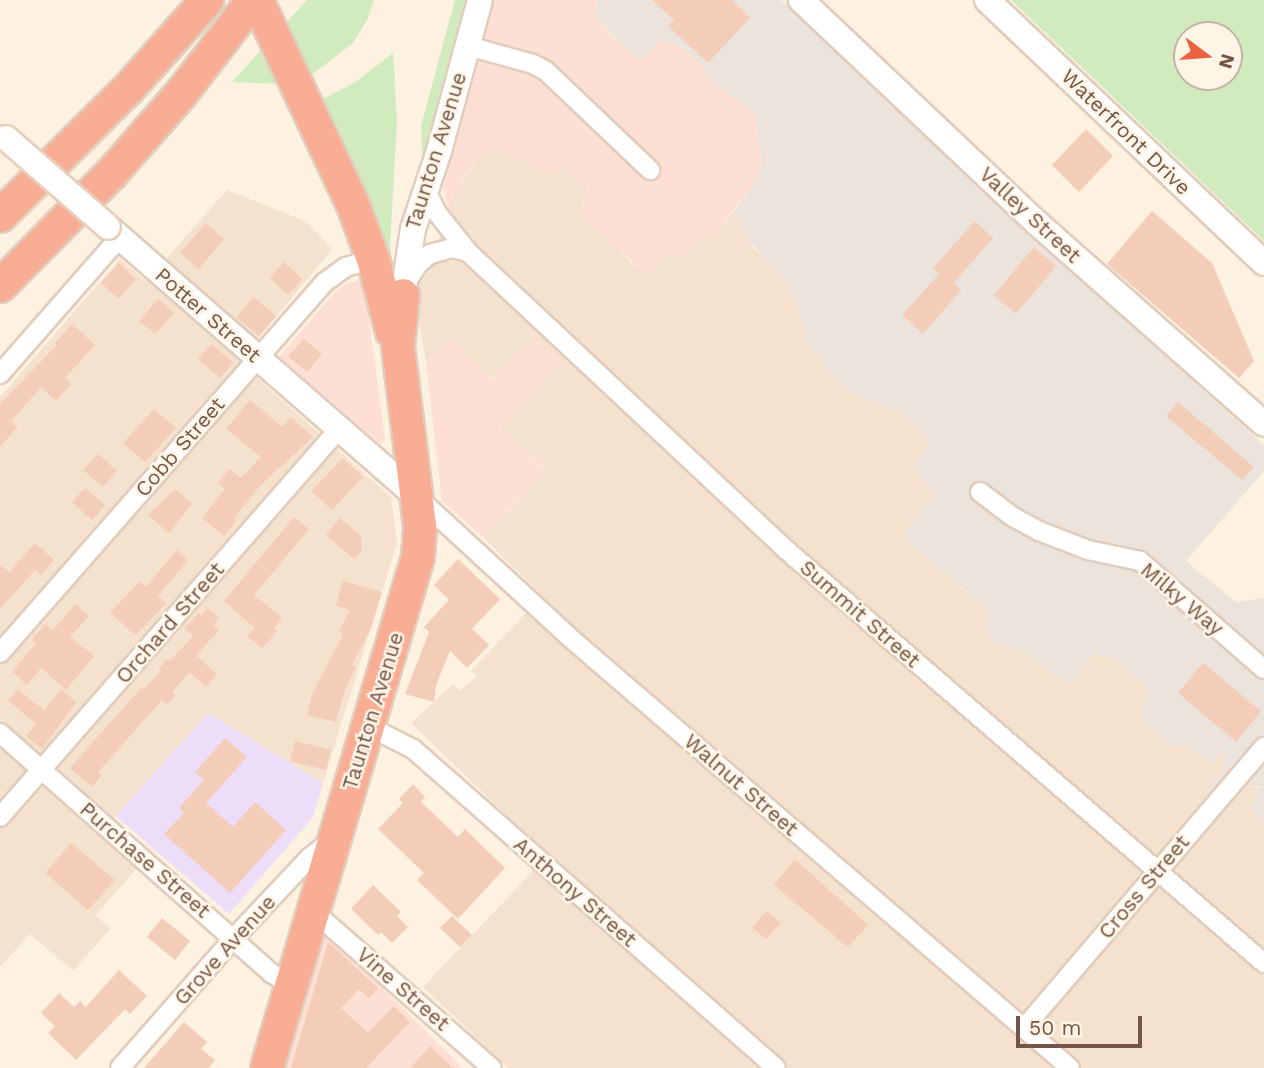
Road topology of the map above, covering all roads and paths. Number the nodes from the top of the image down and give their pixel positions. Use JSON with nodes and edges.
{"nodes":[{"id":1,"x":207,"y":0,"type":"edge"},
{"id":2,"x":255,"y":0,"type":"edge"},
{"id":3,"x":480,"y":0,"type":"edge"},
{"id":4,"x":801,"y":0,"type":"edge"},
{"id":5,"x":988,"y":0,"type":"edge"},
{"id":6,"x":468,"y":46,"type":"junction"},
{"id":7,"x":3,"y":136,"type":"edge"},
{"id":8,"x":650,"y":170,"type":"dead end"},
{"id":9,"x":425,"y":189,"type":"junction"},
{"id":10,"x":0,"y":216,"type":"edge"},
{"id":11,"x":114,"y":232,"type":"junction"},
{"id":12,"x":468,"y":252,"type":"junction"},
{"id":13,"x":373,"y":259,"type":"junction"},
{"id":14,"x":1264,"y":263,"type":"edge"},
{"id":15,"x":0,"y":286,"type":"edge"},
{"id":16,"x":402,"y":295,"type":"junction"},
{"id":17,"x":398,"y":346,"type":"junction"},
{"id":18,"x":258,"y":358,"type":"junction"},
{"id":19,"x":0,"y":374,"type":"edge"},
{"id":20,"x":1264,"y":424,"type":"edge"},
{"id":21,"x":339,"y":429,"type":"junction"},
{"id":22,"x":980,"y":492,"type":"dead end"},
{"id":23,"x":416,"y":496,"type":"junction"},
{"id":24,"x":0,"y":653,"type":"edge"},
{"id":25,"x":1264,"y":669,"type":"edge"},
{"id":26,"x":368,"y":726,"type":"junction"},
{"id":27,"x":0,"y":733,"type":"edge"},
{"id":28,"x":1264,"y":747,"type":"edge"},
{"id":29,"x":42,"y":769,"type":"junction"},
{"id":30,"x":0,"y":817,"type":"edge"},
{"id":31,"x":336,"y":837,"type":"junction"},
{"id":32,"x":1157,"y":872,"type":"junction"},
{"id":33,"x":313,"y":911,"type":"junction"},
{"id":34,"x":233,"y":939,"type":"junction"},
{"id":35,"x":1264,"y":963,"type":"edge"},
{"id":36,"x":292,"y":985,"type":"junction"},
{"id":37,"x":1024,"y":1028,"type":"junction"},
{"id":38,"x":120,"y":1068,"type":"edge"},
{"id":39,"x":267,"y":1068,"type":"edge"},
{"id":40,"x":492,"y":1068,"type":"edge"},
{"id":41,"x":776,"y":1068,"type":"edge"},
{"id":42,"x":1070,"y":1068,"type":"edge"}],
"edges":[{"from":1,"to":10,"type":"highway"},
{"from":2,"to":13,"type":"highway","name":"Taunton Avenue"},
{"from":2,"to":15,"type":"highway"},
{"from":3,"to":6,"type":"street","name":"Taunton Avenue"},
{"from":4,"to":20,"type":"street","name":"Valley Street"},
{"from":5,"to":14,"type":"street","name":"Waterfront Drive"},
{"from":6,"to":8,"type":"street"},
{"from":6,"to":9,"type":"street","name":"Taunton Avenue"},
{"from":7,"to":11,"type":"street","name":"Potter Street","bridge":true},
{"from":9,"to":12,"type":"street","name":"Summit Street"},
{"from":9,"to":16,"type":"street","name":"Taunton Avenue"},
{"from":11,"to":18,"type":"street","name":"Potter Street"},
{"from":11,"to":19,"type":"street"},
{"from":12,"to":16,"type":"street"},
{"from":12,"to":32,"type":"street","name":"Summit Street"},
{"from":13,"to":17,"type":"highway","name":"Taunton Avenue"},
{"from":13,"to":18,"type":"street","name":"Cobb Street"},
{"from":16,"to":17,"type":"highway","name":"Taunton Avenue"},
{"from":17,"to":23,"type":"highway","name":"Taunton Avenue"},
{"from":18,"to":21,"type":"street","name":"Potter Street"},
{"from":18,"to":24,"type":"street","name":"Cobb Street"},
{"from":21,"to":23,"type":"street","name":"Potter Street"},
{"from":21,"to":29,"type":"street","name":"Orchard Street"},
{"from":22,"to":25,"type":"street","name":"Milky Way"},
{"from":23,"to":26,"type":"highway","name":"Taunton Avenue"},
{"from":23,"to":37,"type":"street","name":"Walnut Street"},
{"from":26,"to":31,"type":"highway","name":"Taunton Avenue"},
{"from":26,"to":41,"type":"street","name":"Anthony Street"},
{"from":27,"to":29,"type":"street","name":"Purchase Street"},
{"from":28,"to":32,"type":"street","name":"Cross Street"},
{"from":29,"to":30,"type":"street","name":"Orchard Street"},
{"from":29,"to":34,"type":"street","name":"Purchase Street"},
{"from":31,"to":33,"type":"highway","name":"Taunton Avenue"},
{"from":31,"to":34,"type":"street","name":"Grove Avenue"},
{"from":32,"to":35,"type":"street","name":"Summit Street"},
{"from":32,"to":37,"type":"street","name":"Cross Street"},
{"from":33,"to":36,"type":"highway","name":"Taunton Avenue"},
{"from":33,"to":40,"type":"street","name":"Vine Street"},
{"from":34,"to":36,"type":"street","name":"Purchase Street"},
{"from":34,"to":38,"type":"street","name":"Grove Avenue"},
{"from":36,"to":39,"type":"highway","name":"Taunton Avenue"},
{"from":37,"to":42,"type":"street","name":"Walnut Street"}]}
